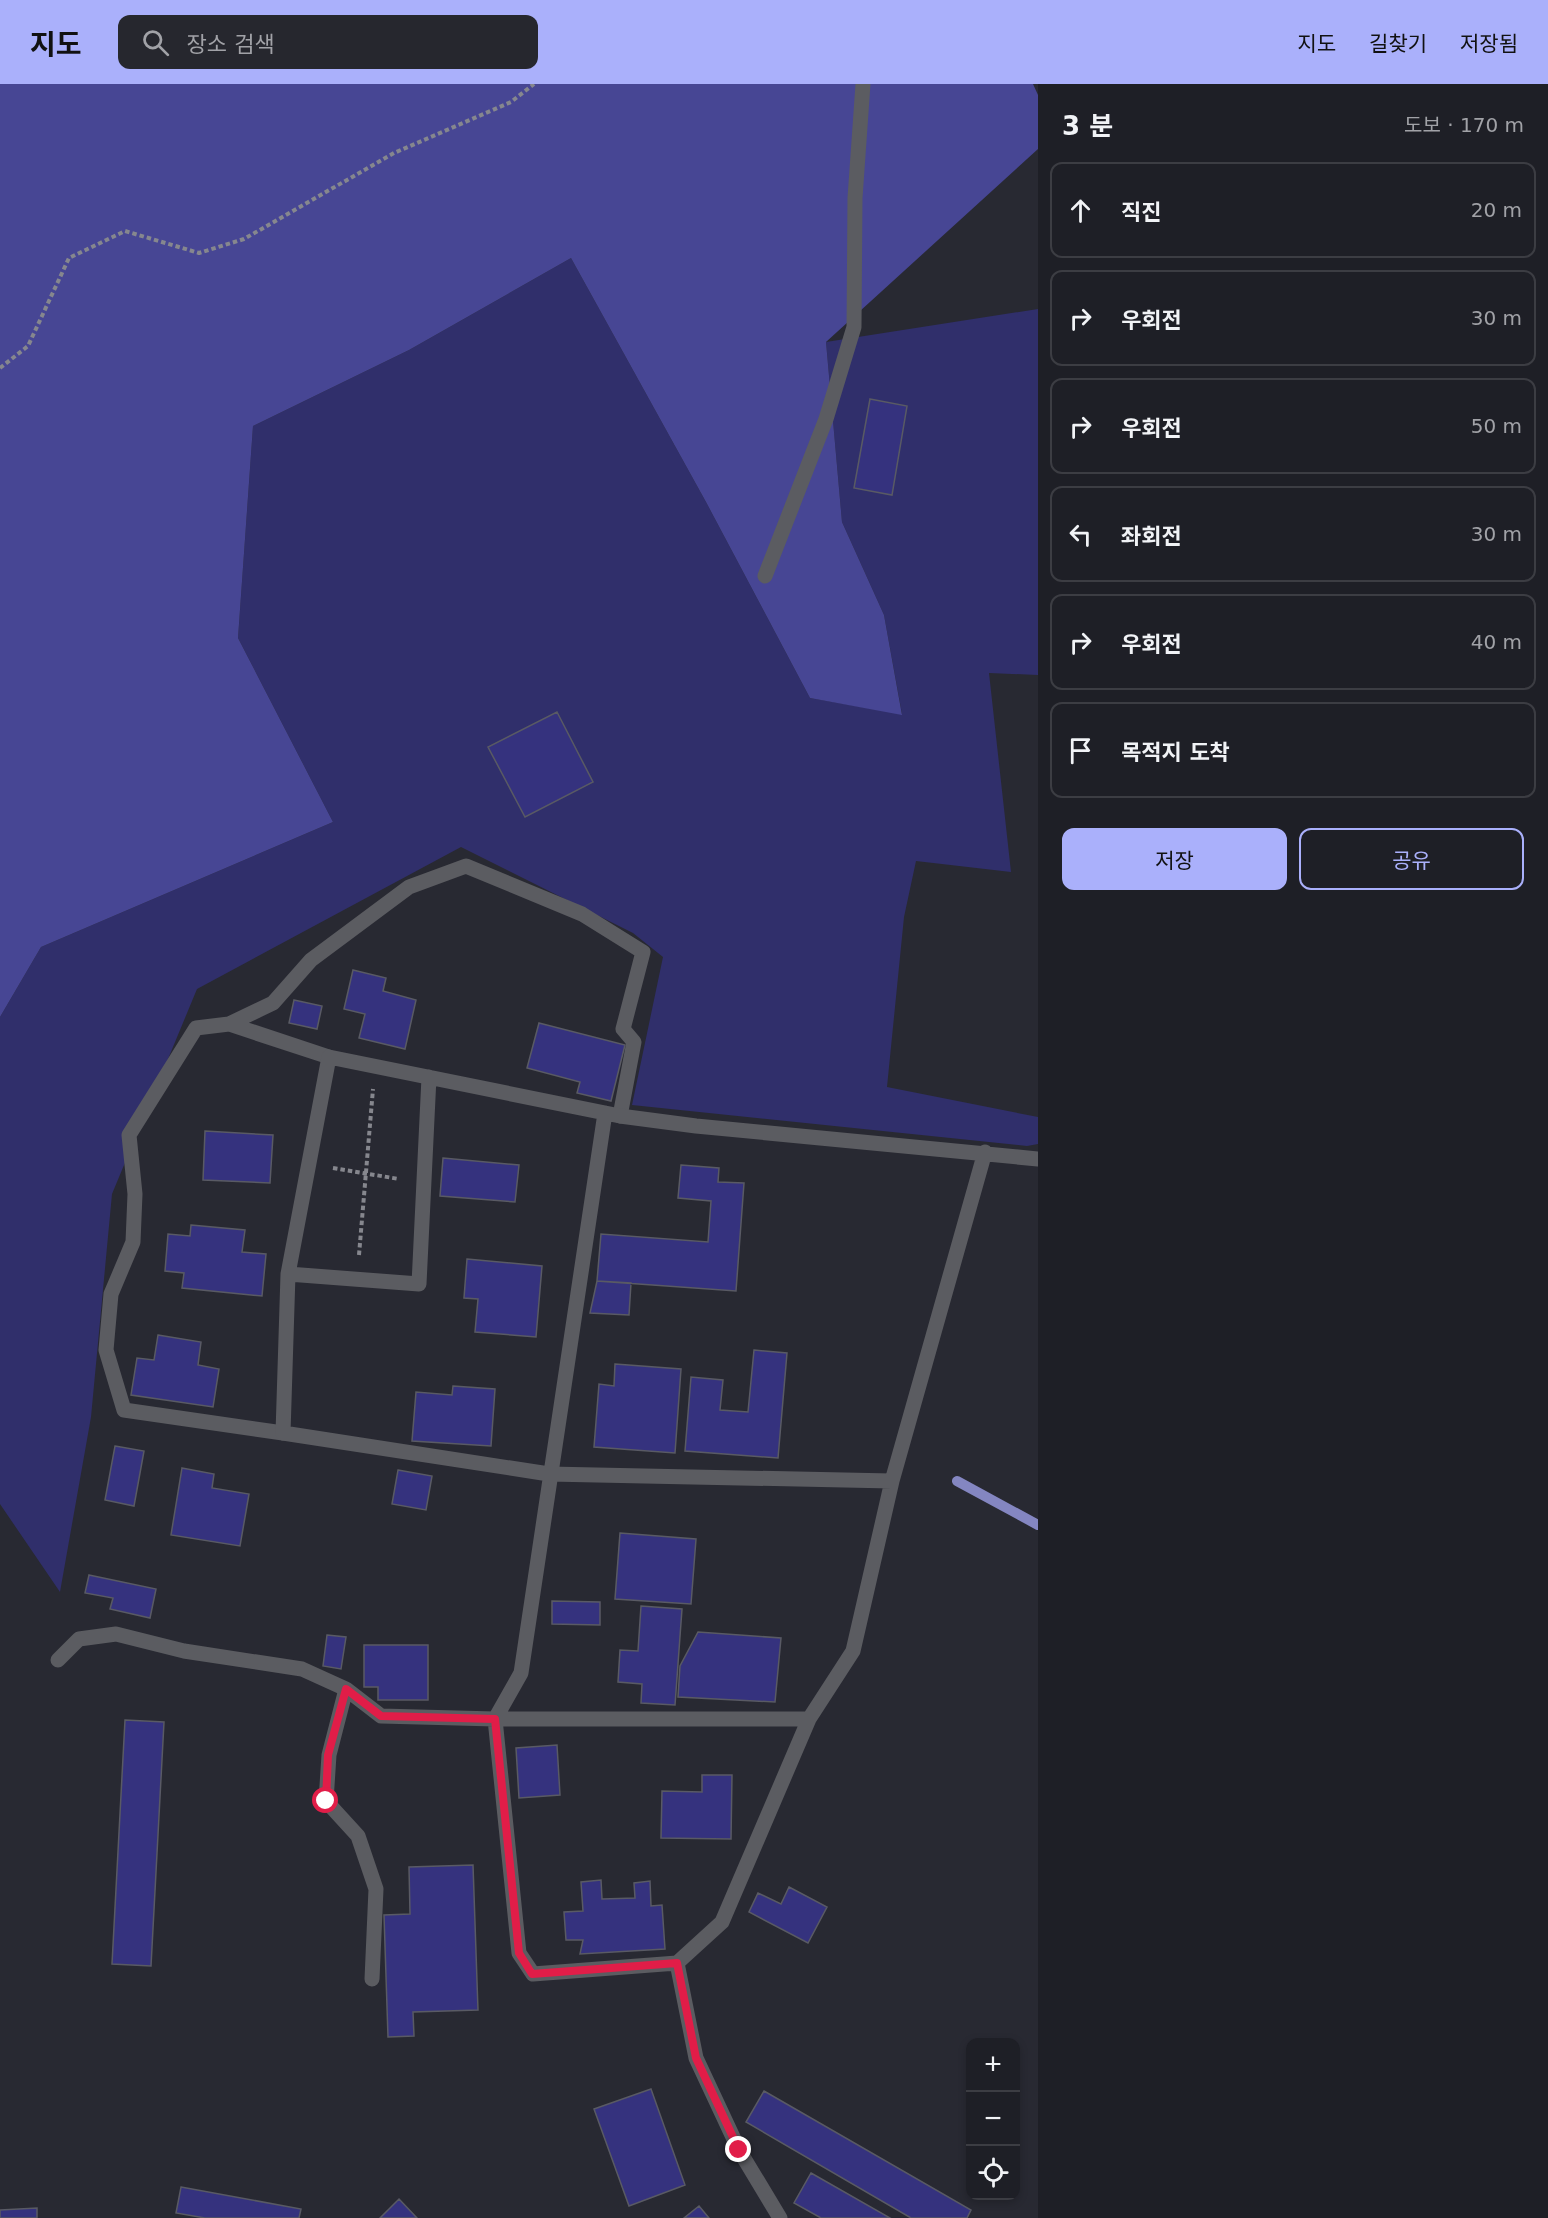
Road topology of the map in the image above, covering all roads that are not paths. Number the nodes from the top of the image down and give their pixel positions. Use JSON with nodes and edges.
{"nodes":[{"id":1,"x":863,"y":84,"type":"edge"},
{"id":2,"x":765,"y":576,"type":"dead end"},
{"id":3,"x":230,"y":1024,"type":"junction"},
{"id":4,"x":328,"y":1057,"type":"junction"},
{"id":5,"x":429,"y":1077,"type":"junction"},
{"id":6,"x":613,"y":1114,"type":"junction"},
{"id":7,"x":985,"y":1152,"type":"junction"},
{"id":8,"x":1038,"y":1159,"type":"edge"},
{"id":9,"x":288,"y":1274,"type":"junction"},
{"id":10,"x":284,"y":1433,"type":"junction"},
{"id":11,"x":549,"y":1474,"type":"junction"},
{"id":12,"x":892,"y":1481,"type":"junction"},
{"id":13,"x":58,"y":1660,"type":"dead end"},
{"id":14,"x":346,"y":1689,"type":"junction"},
{"id":15,"x":495,"y":1719,"type":"junction"},
{"id":16,"x":809,"y":1719,"type":"junction"},
{"id":17,"x":677,"y":1963,"type":"junction"},
{"id":18,"x":372,"y":1979,"type":"dead end"},
{"id":19,"x":780,"y":2218,"type":"edge"}],
"edges":[{"from":1,"to":2,"type":"street"},
{"from":3,"to":4,"type":"street"},
{"from":3,"to":6,"type":"street"},
{"from":3,"to":10,"type":"street"},
{"from":4,"to":5,"type":"street"},
{"from":4,"to":9,"type":"street"},
{"from":5,"to":6,"type":"street"},
{"from":5,"to":9,"type":"street"},
{"from":6,"to":7,"type":"street"},
{"from":6,"to":11,"type":"street"},
{"from":7,"to":8,"type":"street"},
{"from":7,"to":12,"type":"street"},
{"from":9,"to":10,"type":"street"},
{"from":10,"to":11,"type":"street"},
{"from":11,"to":12,"type":"street"},
{"from":11,"to":15,"type":"street"},
{"from":12,"to":16,"type":"street"},
{"from":13,"to":14,"type":"street"},
{"from":14,"to":15,"type":"street"},
{"from":14,"to":18,"type":"street"},
{"from":15,"to":16,"type":"street"},
{"from":15,"to":17,"type":"street"},
{"from":16,"to":17,"type":"street"},
{"from":17,"to":19,"type":"street"}]}
